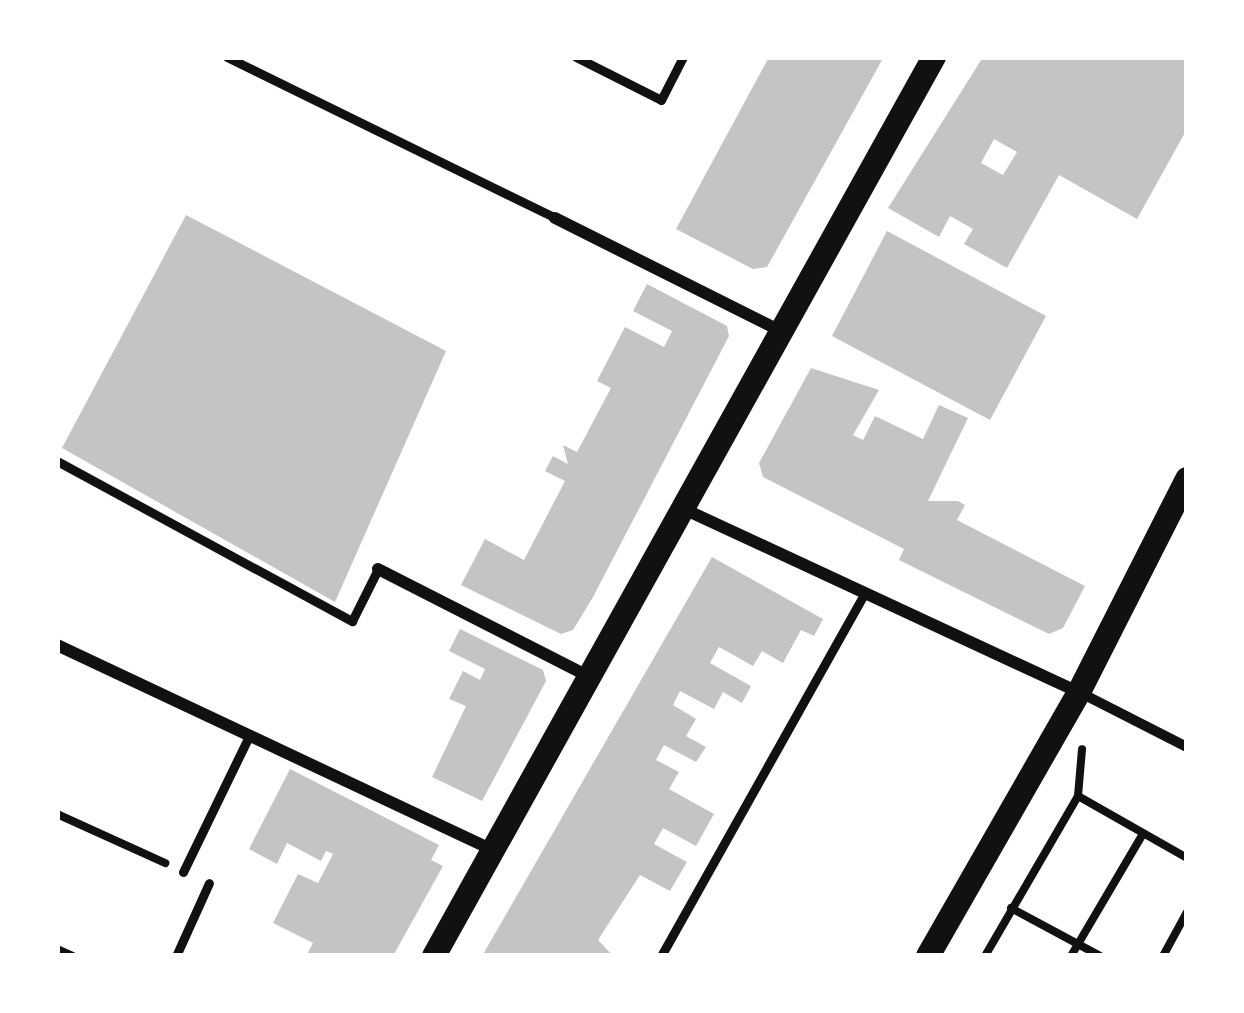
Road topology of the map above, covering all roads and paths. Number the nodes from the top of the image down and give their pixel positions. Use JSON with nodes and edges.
{"nodes":[{"id":1,"x":227,"y":57,"type":"edge"},
{"id":2,"x":576,"y":57,"type":"edge"},
{"id":3,"x":683,"y":57,"type":"edge"},
{"id":4,"x":934,"y":57,"type":"edge"},
{"id":5,"x":555,"y":218,"type":"joint"},
{"id":6,"x":784,"y":332,"type":"junction"},
{"id":7,"x":57,"y":461,"type":"edge"},
{"id":8,"x":1187,"y":479,"type":"edge"},
{"id":9,"x":684,"y":509,"type":"junction"},
{"id":10,"x":378,"y":569,"type":"joint"},
{"id":11,"x":863,"y":596,"type":"junction"},
{"id":12,"x":57,"y":645,"type":"edge"},
{"id":13,"x":590,"y":677,"type":"junction"},
{"id":14,"x":1079,"y":692,"type":"junction"},
{"id":15,"x":249,"y":736,"type":"junction"},
{"id":16,"x":1187,"y":747,"type":"edge"},
{"id":17,"x":57,"y":814,"type":"edge"},
{"id":18,"x":1143,"y":834,"type":"junction"},
{"id":19,"x":495,"y":851,"type":"junction"},
{"id":20,"x":1187,"y":858,"type":"edge"},
{"id":21,"x":183,"y":872,"type":"joint"},
{"id":22,"x":209,"y":884,"type":"dead end"},
{"id":23,"x":1011,"y":908,"type":"junction"},
{"id":24,"x":1187,"y":912,"type":"edge"},
{"id":25,"x":1078,"y":944,"type":"junction"},
{"id":26,"x":57,"y":949,"type":"edge"},
{"id":27,"x":73,"y":956,"type":"edge"},
{"id":28,"x":176,"y":956,"type":"edge"},
{"id":29,"x":434,"y":956,"type":"edge"},
{"id":30,"x":661,"y":956,"type":"edge"},
{"id":31,"x":928,"y":956,"type":"edge"},
{"id":32,"x":985,"y":956,"type":"edge"},
{"id":33,"x":1072,"y":956,"type":"edge"},
{"id":34,"x":1100,"y":956,"type":"edge"},
{"id":35,"x":1163,"y":956,"type":"edge"}],
"edges":[{"from":1,"to":5,"type":"lane"},
{"from":2,"to":3,"type":"lane"},
{"from":4,"to":6,"type":"main road"},
{"from":5,"to":6,"type":"street"},
{"from":6,"to":9,"type":"main road"},
{"from":7,"to":10,"type":"lane"},
{"from":8,"to":14,"type":"main road"},
{"from":9,"to":11,"type":"street"},
{"from":9,"to":13,"type":"main road"},
{"from":10,"to":13,"type":"street"},
{"from":11,"to":14,"type":"street"},
{"from":11,"to":30,"type":"lane"},
{"from":12,"to":15,"type":"street"},
{"from":13,"to":19,"type":"main road"},
{"from":14,"to":16,"type":"street"},
{"from":14,"to":31,"type":"main road"},
{"from":15,"to":19,"type":"street"},
{"from":15,"to":21,"type":"lane"},
{"from":17,"to":21,"type":"path"},
{"from":18,"to":20,"type":"path"},
{"from":18,"to":23,"type":"path"},
{"from":18,"to":25,"type":"path"},
{"from":19,"to":29,"type":"main road"},
{"from":22,"to":28,"type":"lane"},
{"from":23,"to":25,"type":"path"},
{"from":23,"to":32,"type":"path"},
{"from":24,"to":35,"type":"path"},
{"from":25,"to":33,"type":"path"},
{"from":25,"to":34,"type":"path"},
{"from":26,"to":27,"type":"path"}]}
